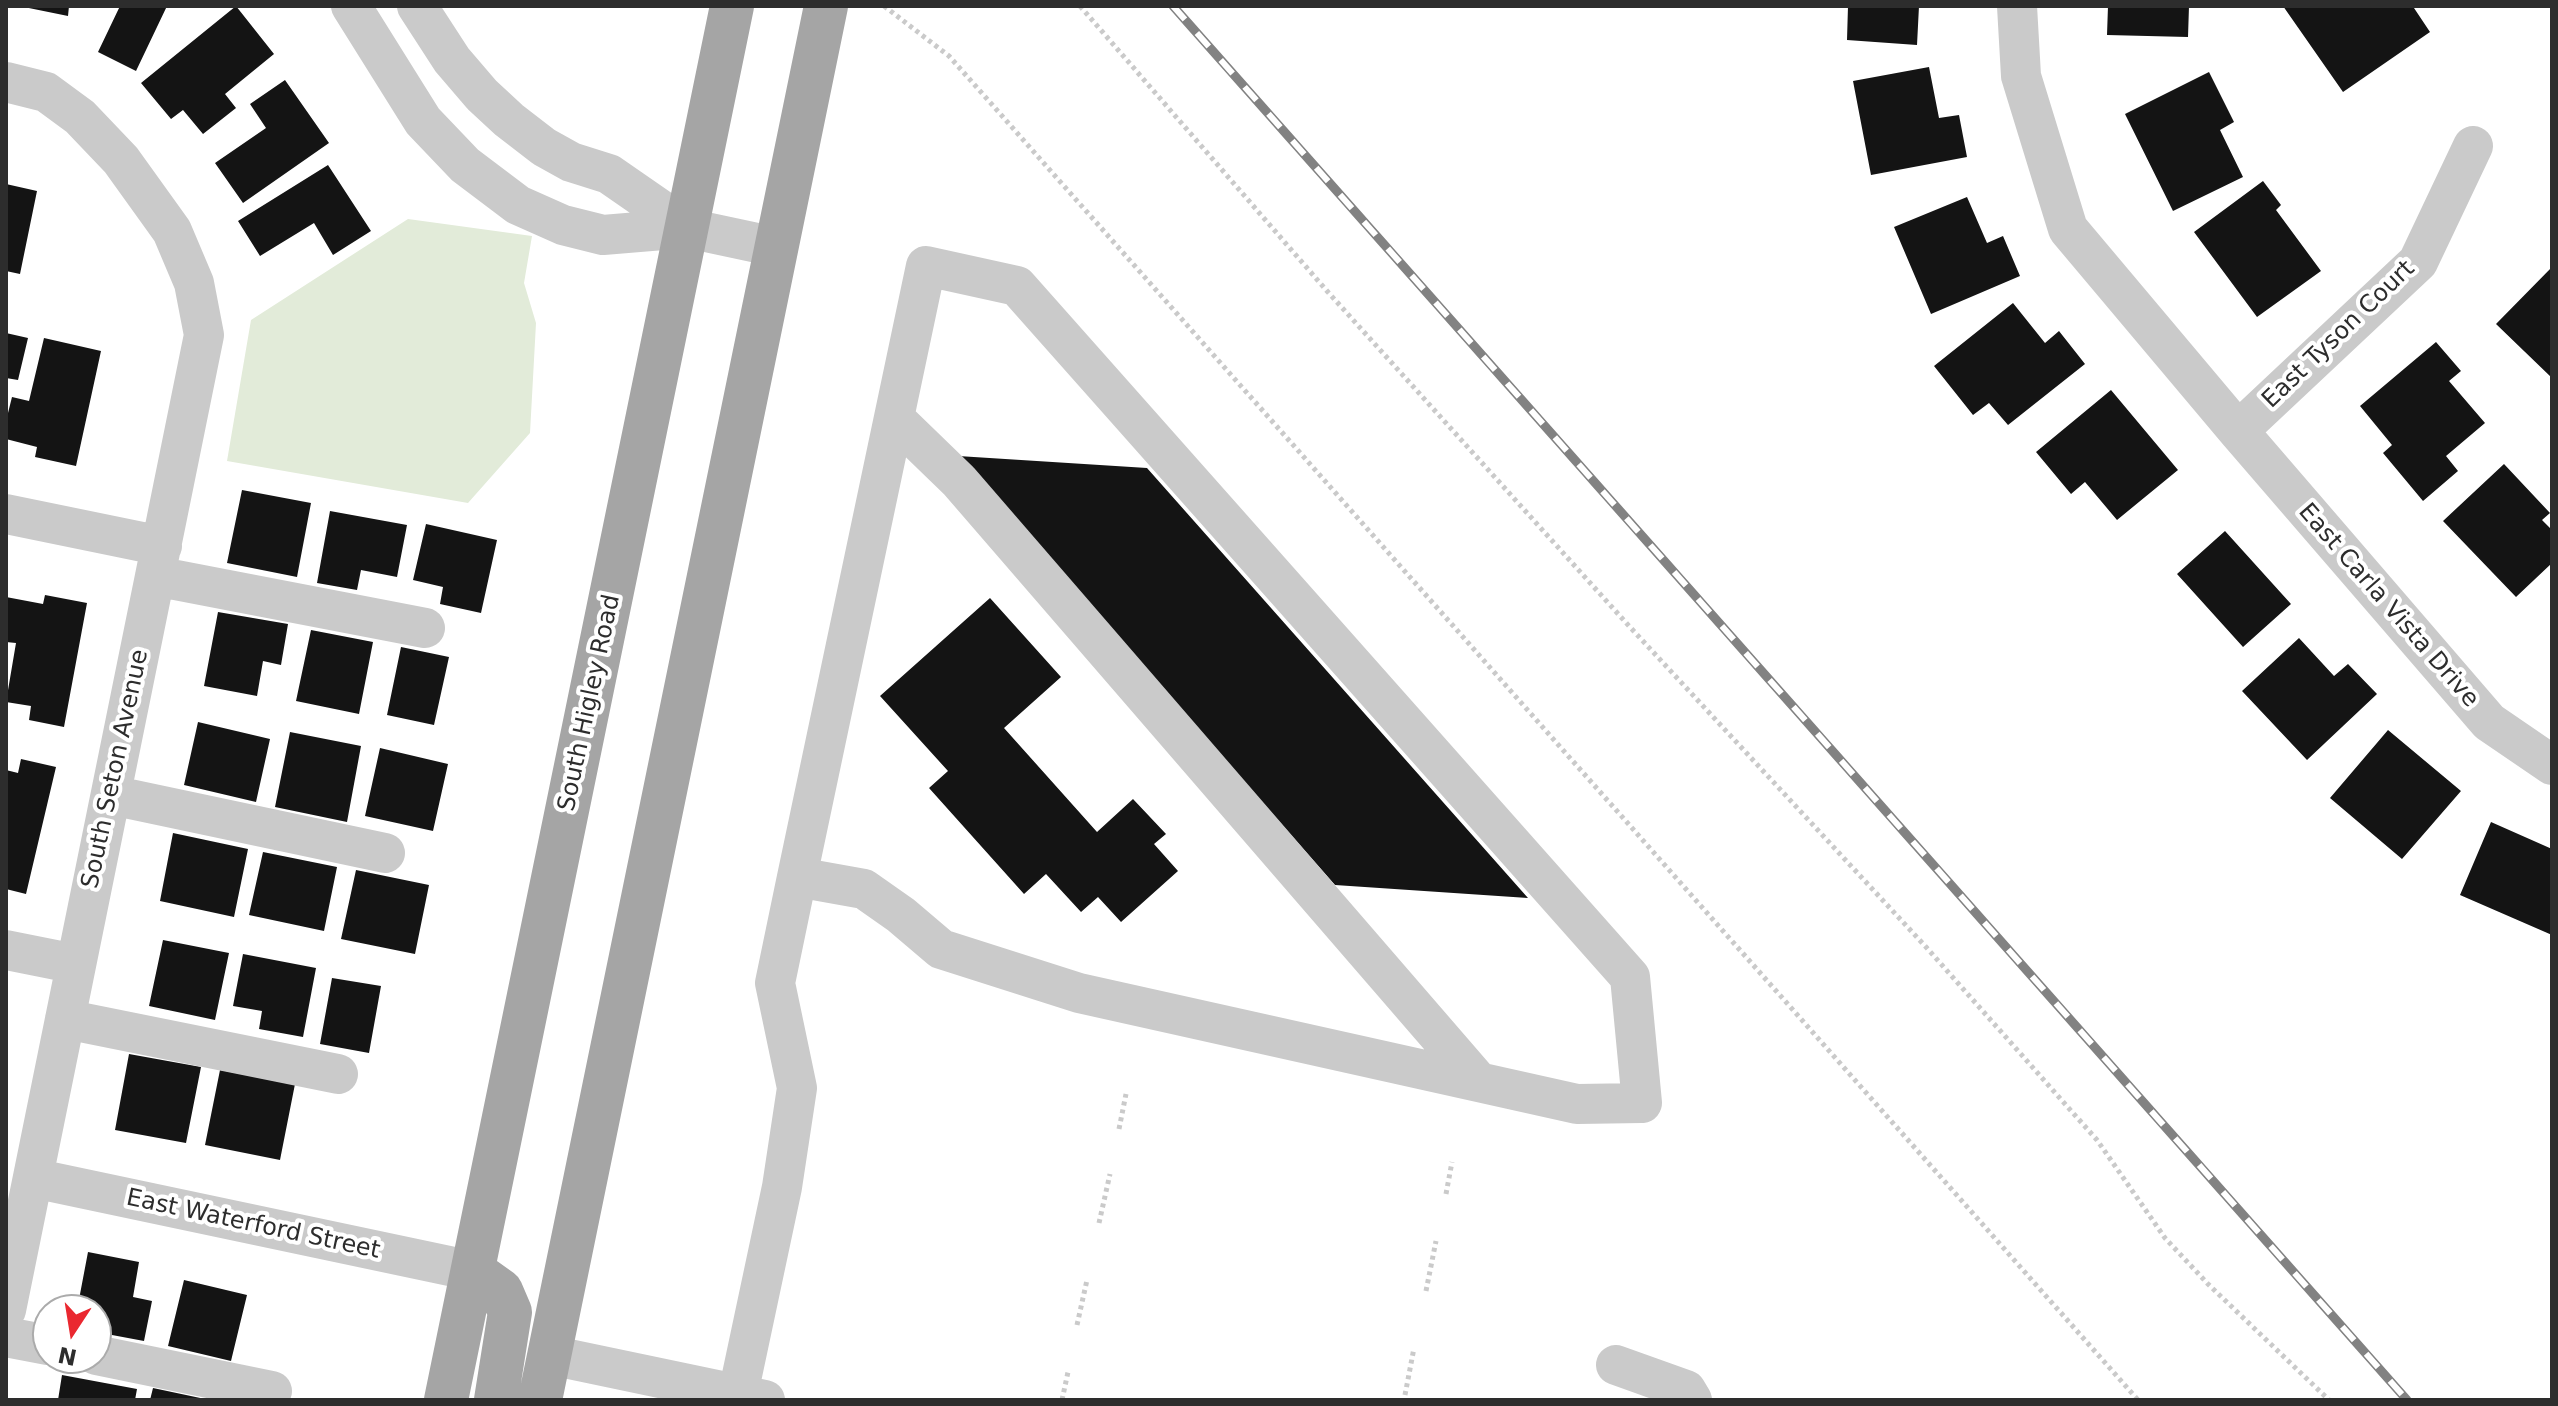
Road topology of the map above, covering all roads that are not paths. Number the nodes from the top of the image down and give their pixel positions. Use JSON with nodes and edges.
{"nodes":[{"id":1,"x":351,"y":6,"type":"edge"},
{"id":2,"x":417,"y":6,"type":"edge"},
{"id":3,"x":732,"y":6,"type":"edge"},
{"id":4,"x":826,"y":6,"type":"edge"},
{"id":5,"x":2017,"y":6,"type":"edge"},
{"id":6,"x":6,"y":82,"type":"edge"},
{"id":7,"x":2473,"y":146,"type":"dead end"},
{"id":8,"x":687,"y":228,"type":"junction"},
{"id":9,"x":776,"y":247,"type":"junction"},
{"id":10,"x":894,"y":418,"type":"junction"},
{"id":11,"x":2238,"y":431,"type":"junction"},
{"id":12,"x":6,"y":514,"type":"edge"},
{"id":13,"x":158,"y":561,"type":"junction"},
{"id":14,"x":425,"y":628,"type":"dead end"},
{"id":15,"x":2552,"y":765,"type":"edge"},
{"id":16,"x":111,"y":795,"type":"junction"},
{"id":17,"x":385,"y":853,"type":"dead end"},
{"id":18,"x":797,"y":877,"type":"junction"},
{"id":19,"x":6,"y":950,"type":"edge"},
{"id":20,"x":76,"y":964,"type":"junction"},
{"id":21,"x":65,"y":1019,"type":"junction"},
{"id":22,"x":338,"y":1074,"type":"dead end"},
{"id":23,"x":1478,"y":1081,"type":"junction"},
{"id":24,"x":33,"y":1178,"type":"junction"},
{"id":25,"x":473,"y":1271,"type":"junction"},
{"id":26,"x":6,"y":1310,"type":"edge"},
{"id":27,"x":6,"y":1337,"type":"edge"},
{"id":28,"x":32,"y":1342,"type":"edge"},
{"id":29,"x":550,"y":1355,"type":"junction"},
{"id":30,"x":112,"y":1358,"type":"edge"},
{"id":31,"x":1616,"y":1365,"type":"dead end"},
{"id":32,"x":272,"y":1391,"type":"dead end"},
{"id":33,"x":752,"y":1397,"type":"edge"},
{"id":34,"x":446,"y":1400,"type":"edge"},
{"id":35,"x":496,"y":1400,"type":"edge"},
{"id":36,"x":540,"y":1400,"type":"edge"},
{"id":37,"x":1692,"y":1400,"type":"edge"}],
"edges":[{"from":1,"to":8,"type":"street"},
{"from":2,"to":8,"type":"street"},
{"from":3,"to":8,"type":"main road","name":"South Higley Road"},
{"from":4,"to":9,"type":"main road"},
{"from":5,"to":11,"type":"street","name":"East Carla Vista Drive"},
{"from":6,"to":13,"type":"street","name":"South Seton Avenue"},
{"from":7,"to":11,"type":"street","name":"East Tyson Court"},
{"from":8,"to":9,"type":"street"},
{"from":8,"to":25,"type":"main road","name":"South Higley Road"},
{"from":9,"to":29,"type":"main road"},
{"from":10,"to":18,"type":"street"},
{"from":10,"to":23,"type":"street"},
{"from":10,"to":23,"type":"street"},
{"from":11,"to":15,"type":"street","name":"East Carla Vista Drive"},
{"from":12,"to":13,"type":"street"},
{"from":13,"to":14,"type":"street"},
{"from":13,"to":16,"type":"street","name":"South Seton Avenue"},
{"from":16,"to":17,"type":"street"},
{"from":16,"to":20,"type":"street","name":"South Seton Avenue"},
{"from":18,"to":23,"type":"street"},
{"from":18,"to":33,"type":"street"},
{"from":19,"to":20,"type":"street"},
{"from":20,"to":21,"type":"street","name":"South Seton Avenue"},
{"from":21,"to":22,"type":"street"},
{"from":21,"to":24,"type":"street","name":"South Seton Avenue"},
{"from":24,"to":25,"type":"street","name":"East Waterford Street"},
{"from":24,"to":26,"type":"street","name":"South Seton Avenue"},
{"from":25,"to":34,"type":"main road","name":"South Higley Road"},
{"from":25,"to":35,"type":"main road"},
{"from":27,"to":28,"type":"street"},
{"from":29,"to":33,"type":"street"},
{"from":29,"to":36,"type":"main road"},
{"from":30,"to":32,"type":"street"},
{"from":31,"to":37,"type":"street"}]}
